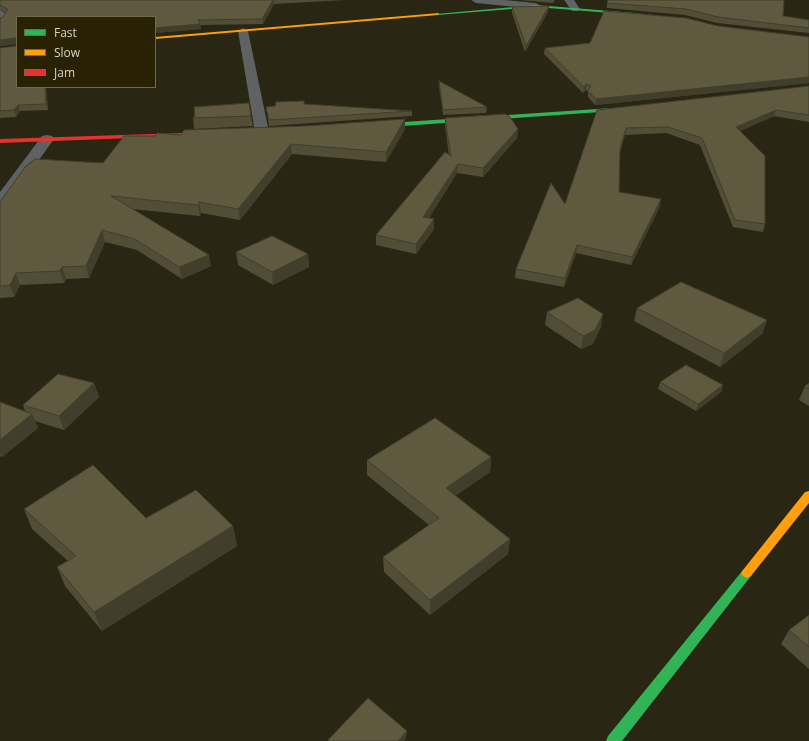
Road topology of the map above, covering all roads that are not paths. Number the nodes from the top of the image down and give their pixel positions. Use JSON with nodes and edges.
{"nodes":[{"id":1,"x":476,"y":0,"type":"edge"},
{"id":2,"x":569,"y":0,"type":"edge"},
{"id":3,"x":536,"y":6,"type":"junction"},
{"id":4,"x":575,"y":9,"type":"junction"},
{"id":5,"x":0,"y":13,"type":"edge"},
{"id":6,"x":0,"y":20,"type":"edge"},
{"id":7,"x":702,"y":23,"type":"edge"},
{"id":8,"x":243,"y":31,"type":"junction"},
{"id":9,"x":156,"y":38,"type":"edge"},
{"id":10,"x":638,"y":108,"type":"edge"},
{"id":11,"x":363,"y":127,"type":"edge"},
{"id":12,"x":262,"y":132,"type":"edge"},
{"id":13,"x":222,"y":133,"type":"edge"},
{"id":14,"x":47,"y":138,"type":"junction"},
{"id":15,"x":0,"y":141,"type":"edge"},
{"id":16,"x":0,"y":203,"type":"edge"},
{"id":17,"x":809,"y":495,"type":"edge"},
{"id":18,"x":613,"y":741,"type":"edge"}],
"edges":[{"from":1,"to":3,"type":"street"},
{"from":2,"to":4,"type":"street"},
{"from":3,"to":4,"type":"street"},
{"from":3,"to":8,"type":"street"},
{"from":4,"to":7,"type":"street"},
{"from":5,"to":6,"type":"street"},
{"from":8,"to":9,"type":"street"},
{"from":8,"to":12,"type":"street"},
{"from":10,"to":11,"type":"street"},
{"from":13,"to":14,"type":"street"},
{"from":14,"to":15,"type":"street"},
{"from":14,"to":16,"type":"street"},
{"from":17,"to":18,"type":"street"}]}
